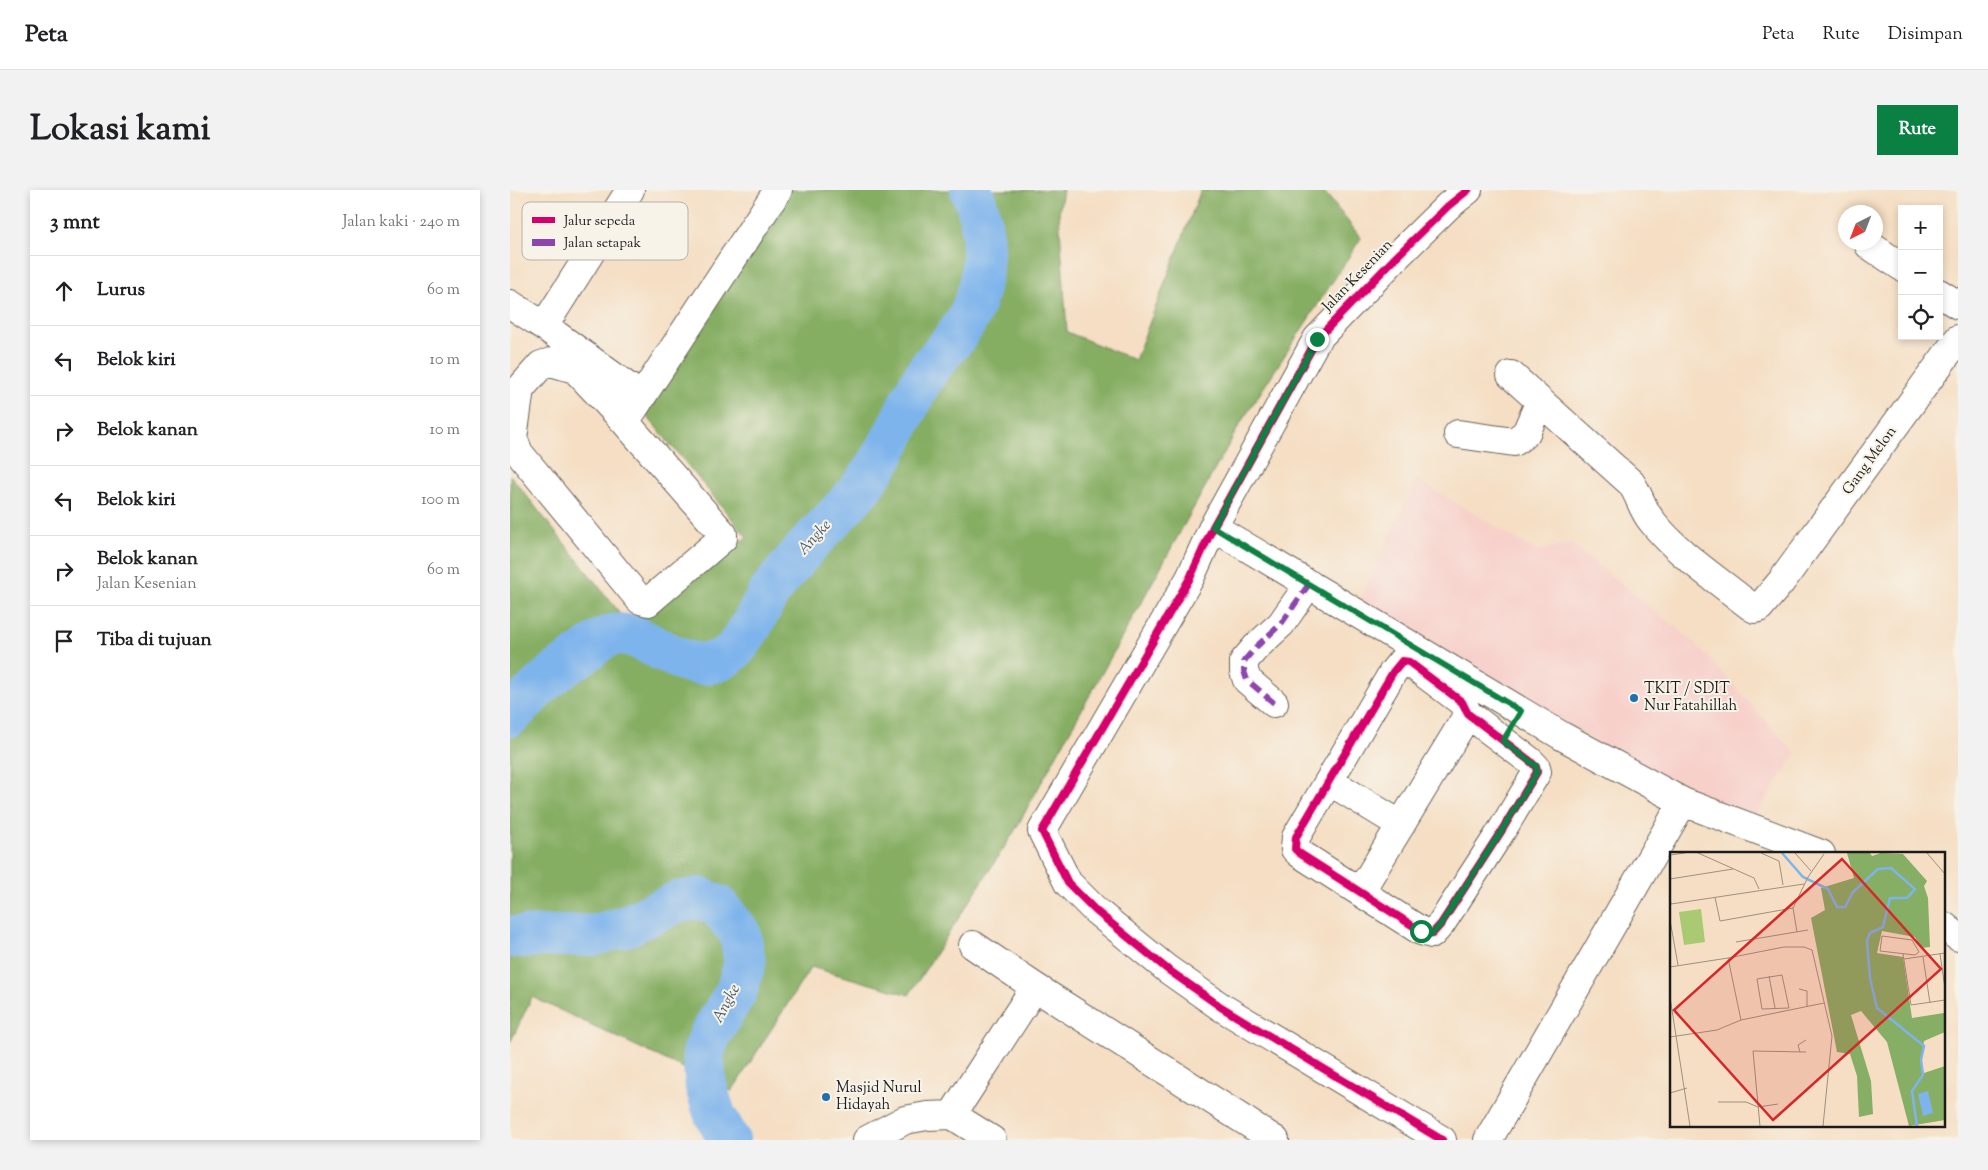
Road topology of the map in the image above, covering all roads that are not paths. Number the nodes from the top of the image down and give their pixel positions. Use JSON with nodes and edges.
{"nodes":[{"id":1,"x":630,"y":190,"type":"edge"},
{"id":2,"x":778,"y":190,"type":"edge"},
{"id":3,"x":1468,"y":190,"type":"edge"},
{"id":4,"x":622,"y":202,"type":"edge"},
{"id":5,"x":1876,"y":250,"type":"edge"},
{"id":6,"x":586,"y":260,"type":"edge"},
{"id":7,"x":1898,"y":264,"type":"edge"},
{"id":8,"x":1942,"y":295,"type":"edge"},
{"id":9,"x":510,"y":304,"type":"edge"},
{"id":10,"x":1958,"y":305,"type":"edge"},
{"id":11,"x":544,"y":326,"type":"junction"},
{"id":12,"x":1958,"y":339,"type":"edge"},
{"id":13,"x":1511,"y":375,"type":"dead end"},
{"id":14,"x":642,"y":397,"type":"junction"},
{"id":15,"x":1540,"y":402,"type":"junction"},
{"id":16,"x":625,"y":422,"type":"junction"},
{"id":17,"x":1458,"y":434,"type":"dead end"},
{"id":18,"x":1213,"y":527,"type":"junction"},
{"id":19,"x":1309,"y":584,"type":"junction"},
{"id":20,"x":1274,"y":703,"type":"dead end"},
{"id":21,"x":1521,"y":711,"type":"junction"},
{"id":22,"x":1468,"y":714,"type":"junction"},
{"id":23,"x":1503,"y":741,"type":"junction"},
{"id":24,"x":1329,"y":781,"type":"junction"},
{"id":25,"x":1683,"y":802,"type":"junction"},
{"id":26,"x":1401,"y":824,"type":"junction"},
{"id":27,"x":1791,"y":849,"type":"edge"},
{"id":28,"x":1809,"y":852,"type":"edge"},
{"id":29,"x":1360,"y":892,"type":"junction"},
{"id":30,"x":1946,"y":927,"type":"edge"},
{"id":31,"x":1958,"y":936,"type":"edge"},
{"id":32,"x":973,"y":945,"type":"dead end"},
{"id":33,"x":1035,"y":987,"type":"junction"},
{"id":34,"x":952,"y":1115,"type":"junction"},
{"id":35,"x":868,"y":1140,"type":"edge"},
{"id":36,"x":992,"y":1140,"type":"edge"},
{"id":37,"x":1274,"y":1140,"type":"edge"},
{"id":38,"x":1442,"y":1140,"type":"edge"},
{"id":39,"x":1488,"y":1140,"type":"edge"}],
"edges":[{"from":1,"to":4,"type":"street"},
{"from":2,"to":14,"type":"street"},
{"from":3,"to":18,"type":"street","name":"Jalan Kesenian"},
{"from":5,"to":7,"type":"street"},
{"from":6,"to":11,"type":"street"},
{"from":8,"to":10,"type":"street"},
{"from":9,"to":11,"type":"street"},
{"from":11,"to":14,"type":"street"},
{"from":12,"to":15,"type":"street","name":"Gang Melon"},
{"from":13,"to":15,"type":"street"},
{"from":14,"to":16,"type":"street"},
{"from":15,"to":17,"type":"street"},
{"from":16,"to":16,"type":"street"},
{"from":18,"to":19,"type":"street"},
{"from":18,"to":38,"type":"street","name":"Jalan Kesenian"},
{"from":19,"to":20,"type":"street"},
{"from":19,"to":21,"type":"street"},
{"from":21,"to":23,"type":"street"},
{"from":21,"to":25,"type":"street"},
{"from":22,"to":23,"type":"street"},
{"from":22,"to":24,"type":"street"},
{"from":22,"to":26,"type":"street"},
{"from":23,"to":29,"type":"street"},
{"from":24,"to":26,"type":"street"},
{"from":24,"to":29,"type":"street"},
{"from":25,"to":27,"type":"street"},
{"from":25,"to":39,"type":"street"},
{"from":26,"to":29,"type":"street"},
{"from":27,"to":28,"type":"street"},
{"from":30,"to":31,"type":"street"},
{"from":32,"to":33,"type":"street"},
{"from":33,"to":34,"type":"street"},
{"from":33,"to":37,"type":"street"},
{"from":34,"to":35,"type":"street"},
{"from":34,"to":36,"type":"street"}]}
